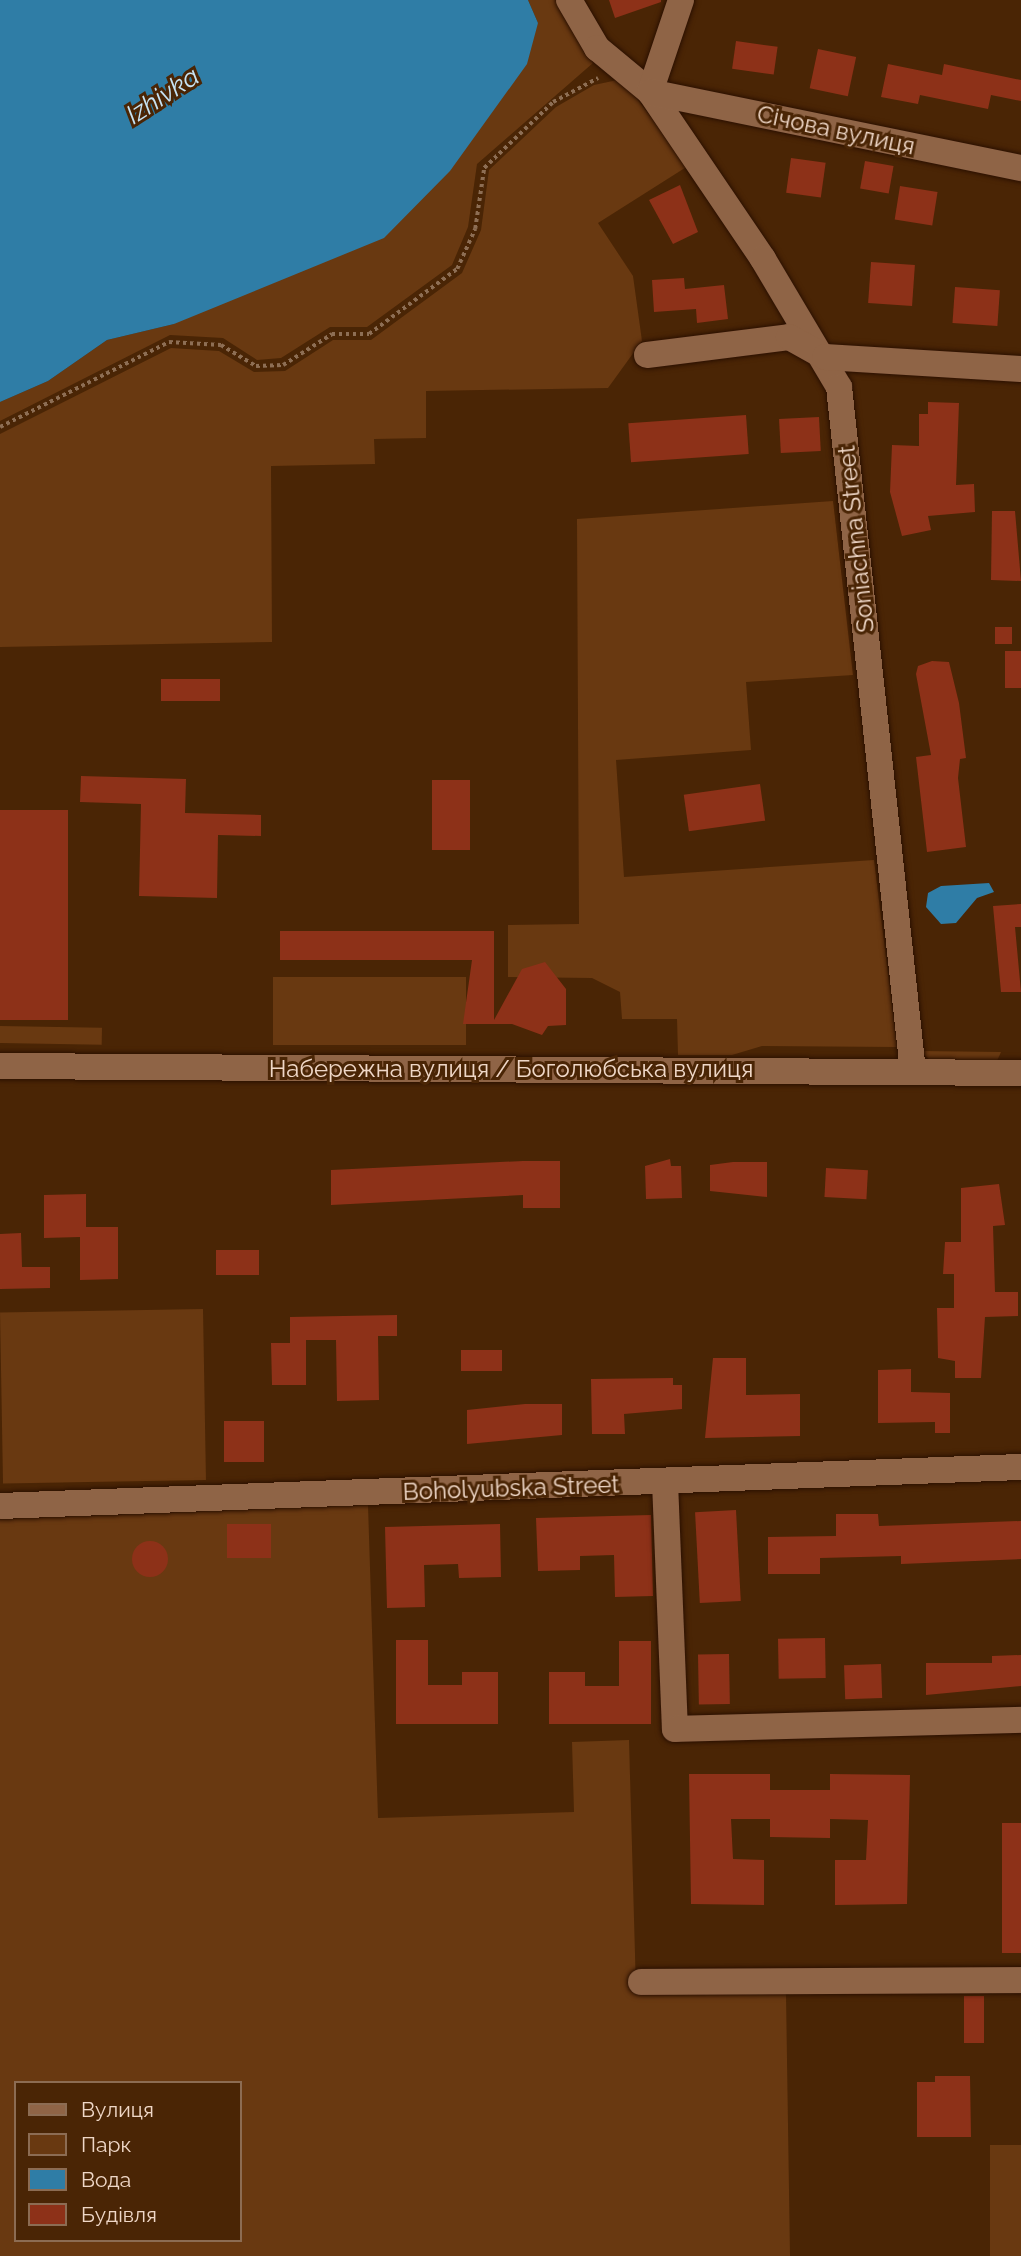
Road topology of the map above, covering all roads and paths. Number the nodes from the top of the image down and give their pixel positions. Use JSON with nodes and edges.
{"nodes":[{"id":1,"x":569,"y":0,"type":"edge"},
{"id":2,"x":681,"y":0,"type":"edge"},
{"id":3,"x":627,"y":71,"type":"junction"},
{"id":4,"x":650,"y":92,"type":"junction"},
{"id":5,"x":1021,"y":168,"type":"edge"},
{"id":6,"x":647,"y":355,"type":"dead end"},
{"id":7,"x":825,"y":357,"type":"junction"},
{"id":8,"x":1021,"y":369,"type":"edge"},
{"id":9,"x":0,"y":428,"type":"edge"},
{"id":10,"x":0,"y":1066,"type":"edge"},
{"id":11,"x":914,"y":1071,"type":"junction"},
{"id":12,"x":1021,"y":1073,"type":"edge"},
{"id":13,"x":1021,"y":1467,"type":"edge"},
{"id":14,"x":665,"y":1482,"type":"junction"},
{"id":15,"x":0,"y":1506,"type":"edge"},
{"id":16,"x":1021,"y":1720,"type":"edge"},
{"id":17,"x":1021,"y":1980,"type":"edge"},
{"id":18,"x":641,"y":1982,"type":"dead end"}],
"edges":[{"from":1,"to":3,"type":"street","name":"Soniachna Street"},
{"from":2,"to":4,"type":"street"},
{"from":3,"to":4,"type":"street","name":"Soniachna Street"},
{"from":3,"to":9,"type":"path"},
{"from":4,"to":5,"type":"street","name":"Січова вулиця"},
{"from":4,"to":7,"type":"street","name":"Soniachna Street"},
{"from":6,"to":7,"type":"street"},
{"from":7,"to":8,"type":"street"},
{"from":7,"to":11,"type":"street","name":"Soniachna Street"},
{"from":10,"to":11,"type":"street","name":"Набережна вулиця / Боголюбська вулиця"},
{"from":11,"to":12,"type":"street","name":"Набережна вулиця / Боголюбська вулиця"},
{"from":13,"to":14,"type":"street","name":"Boholyubska Street"},
{"from":14,"to":15,"type":"street","name":"Boholyubska Street"},
{"from":14,"to":16,"type":"street"},
{"from":17,"to":18,"type":"street"}]}
